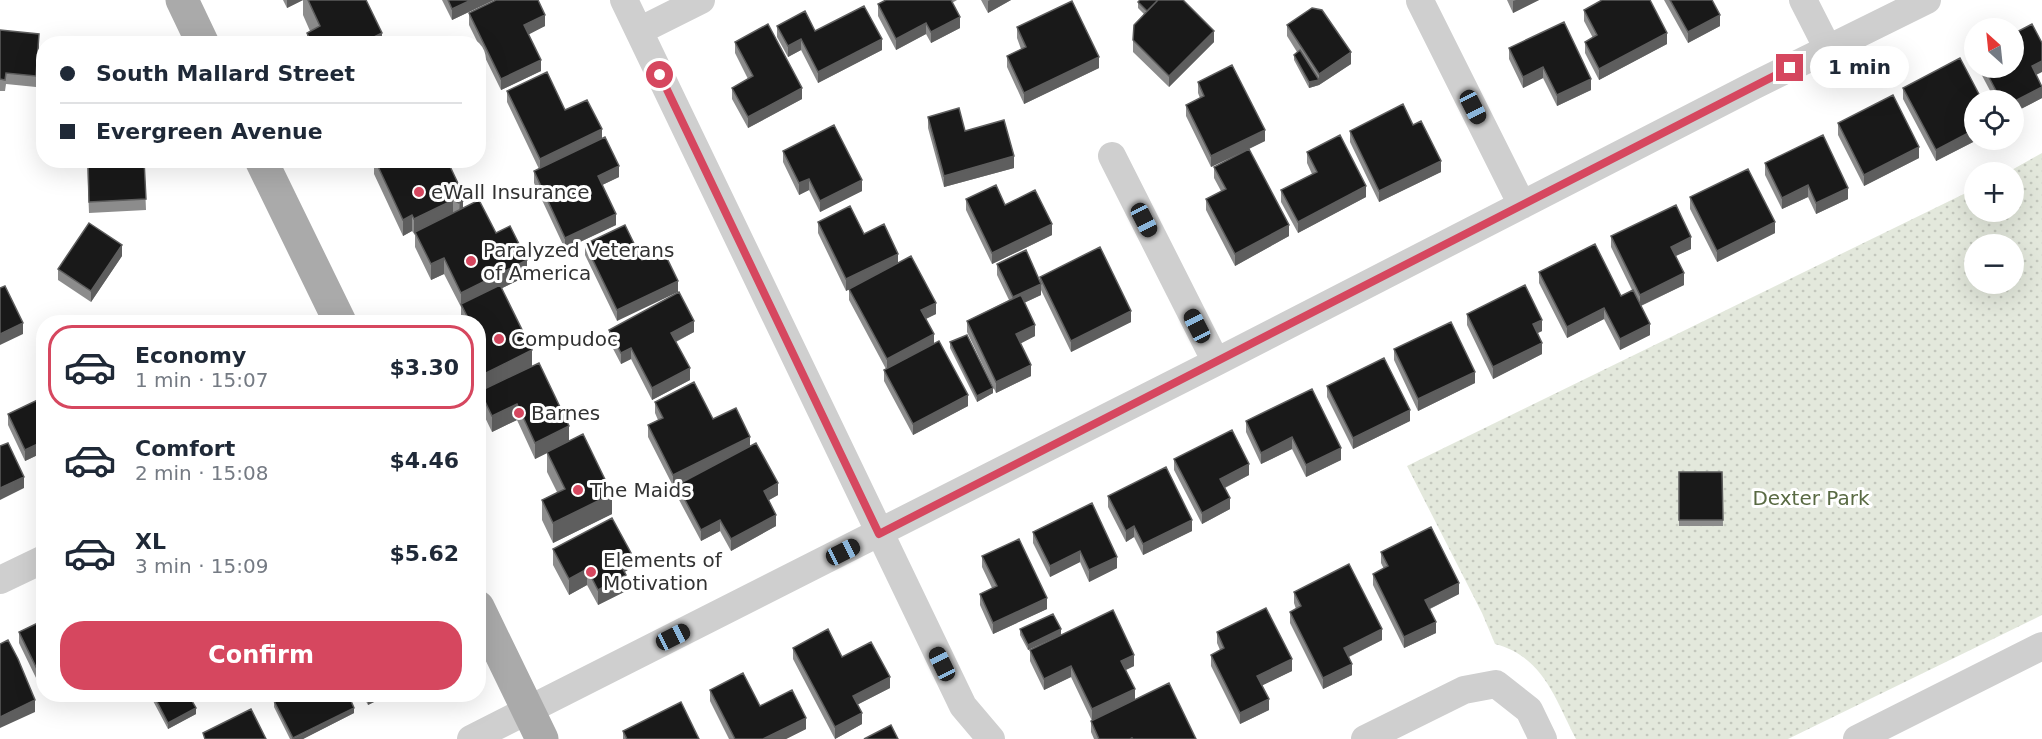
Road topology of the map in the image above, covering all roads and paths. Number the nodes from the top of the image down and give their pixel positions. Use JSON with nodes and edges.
{"nodes":[{"id":1,"x":182,"y":0,"type":"edge"},
{"id":2,"x":624,"y":0,"type":"edge"},
{"id":3,"x":701,"y":0,"type":"edge"},
{"id":4,"x":1803,"y":0,"type":"edge"},
{"id":5,"x":1927,"y":0,"type":"edge"},
{"id":6,"x":1420,"y":1,"type":"edge"},
{"id":7,"x":639,"y":31,"type":"junction"},
{"id":8,"x":200,"y":36,"type":"edge"},
{"id":9,"x":1828,"y":49,"type":"junction"},
{"id":10,"x":1112,"y":156,"type":"dead end"},
{"id":11,"x":265,"y":168,"type":"edge"},
{"id":12,"x":1522,"y":205,"type":"junction"},
{"id":13,"x":337,"y":315,"type":"edge"},
{"id":14,"x":1216,"y":362,"type":"junction"},
{"id":15,"x":879,"y":534,"type":"junction"},
{"id":16,"x":36,"y":563,"type":"edge"},
{"id":17,"x":0,"y":580,"type":"edge"},
{"id":18,"x":486,"y":623,"type":"edge"},
{"id":19,"x":2042,"y":646,"type":"edge"},
{"id":20,"x":536,"y":725,"type":"edge"},
{"id":21,"x":471,"y":739,"type":"edge"},
{"id":22,"x":991,"y":739,"type":"edge"},
{"id":23,"x":1365,"y":739,"type":"edge"},
{"id":24,"x":1543,"y":739,"type":"edge"},
{"id":25,"x":1857,"y":739,"type":"edge"}],
"edges":[{"from":1,"to":8,"type":"main road"},
{"from":2,"to":7,"type":"street"},
{"from":3,"to":7,"type":"street"},
{"from":4,"to":9,"type":"street"},
{"from":5,"to":9,"type":"street"},
{"from":6,"to":12,"type":"street"},
{"from":7,"to":15,"type":"street"},
{"from":9,"to":12,"type":"street"},
{"from":10,"to":14,"type":"street"},
{"from":11,"to":13,"type":"main road"},
{"from":12,"to":14,"type":"street"},
{"from":14,"to":15,"type":"street"},
{"from":15,"to":20,"type":"street"},
{"from":15,"to":22,"type":"street"},
{"from":16,"to":17,"type":"street"},
{"from":18,"to":20,"type":"main road"},
{"from":19,"to":25,"type":"street"},
{"from":20,"to":21,"type":"street"},
{"from":23,"to":24,"type":"street"}]}
